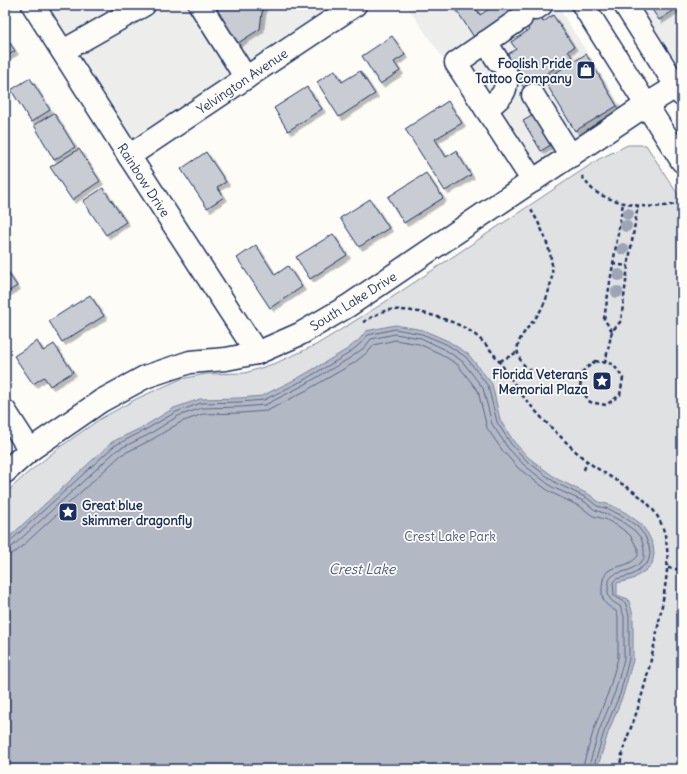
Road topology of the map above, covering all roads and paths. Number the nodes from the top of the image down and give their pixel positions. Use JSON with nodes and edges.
{"nodes":[{"id":1,"x":33,"y":5,"type":"edge"},
{"id":2,"x":144,"y":5,"type":"edge"},
{"id":3,"x":200,"y":5,"type":"edge"},
{"id":4,"x":355,"y":5,"type":"edge"},
{"id":5,"x":583,"y":5,"type":"edge"},
{"id":6,"x":625,"y":5,"type":"edge"},
{"id":7,"x":532,"y":11,"type":"edge"},
{"id":8,"x":331,"y":12,"type":"edge"},
{"id":9,"x":486,"y":42,"type":"junction"},
{"id":10,"x":63,"y":52,"type":"junction"},
{"id":11,"x":246,"y":78,"type":"junction"},
{"id":12,"x":680,"y":89,"type":"edge"},
{"id":13,"x":533,"y":95,"type":"dead end"},
{"id":14,"x":646,"y":105,"type":"junction"},
{"id":15,"x":486,"y":109,"type":"junction"},
{"id":16,"x":129,"y":156,"type":"junction"},
{"id":17,"x":571,"y":156,"type":"junction"},
{"id":18,"x":682,"y":161,"type":"edge"},
{"id":19,"x":582,"y":176,"type":"dead end"},
{"id":20,"x":533,"y":181,"type":"junction"},
{"id":21,"x":682,"y":202,"type":"edge"},
{"id":22,"x":622,"y":203,"type":"junction"},
{"id":23,"x":638,"y":205,"type":"junction"},
{"id":24,"x":531,"y":210,"type":"dead end"},
{"id":25,"x":613,"y":264,"type":"junction"},
{"id":26,"x":628,"y":266,"type":"junction"},
{"id":27,"x":362,"y":322,"type":"dead end"},
{"id":28,"x":612,"y":330,"type":"junction"},
{"id":29,"x":518,"y":352,"type":"junction"},
{"id":30,"x":257,"y":353,"type":"junction"},
{"id":31,"x":500,"y":361,"type":"junction"},
{"id":32,"x":605,"y":363,"type":"junction"},
{"id":33,"x":581,"y":378,"type":"junction"},
{"id":34,"x":5,"y":411,"type":"edge"},
{"id":35,"x":30,"y":450,"type":"junction"},
{"id":36,"x":587,"y":461,"type":"junction"},
{"id":37,"x":584,"y":470,"type":"dead end"},
{"id":38,"x":5,"y":472,"type":"edge"},
{"id":39,"x":668,"y":568,"type":"junction"},
{"id":40,"x":682,"y":570,"type":"edge"},
{"id":41,"x":620,"y":769,"type":"edge"}],
"edges":[{"from":1,"to":10,"type":"street","name":"Rainbow Drive"},
{"from":2,"to":10,"type":"street"},
{"from":3,"to":11,"type":"street"},
{"from":4,"to":8,"type":"street","name":"Yelvington Avenue"},
{"from":5,"to":14,"type":"street"},
{"from":6,"to":12,"type":"street"},
{"from":7,"to":9,"type":"street"},
{"from":8,"to":11,"type":"street","name":"Yelvington Avenue"},
{"from":9,"to":15,"type":"street"},
{"from":9,"to":15,"type":"street"},
{"from":10,"to":16,"type":"street","name":"Rainbow Drive"},
{"from":11,"to":16,"type":"street","name":"Yelvington Avenue"},
{"from":12,"to":14,"type":"street","name":"South Lake Drive"},
{"from":13,"to":17,"type":"street"},
{"from":14,"to":17,"type":"street","name":"South Lake Drive"},
{"from":14,"to":18,"type":"street"},
{"from":15,"to":20,"type":"street"},
{"from":16,"to":30,"type":"street","name":"Rainbow Drive"},
{"from":17,"to":20,"type":"street","name":"South Lake Drive"},
{"from":19,"to":22,"type":"path"},
{"from":20,"to":30,"type":"street","name":"South Lake Drive"},
{"from":21,"to":23,"type":"path"},
{"from":22,"to":23,"type":"path"},
{"from":22,"to":25,"type":"path"},
{"from":23,"to":26,"type":"path"},
{"from":24,"to":29,"type":"path"},
{"from":25,"to":26,"type":"path"},
{"from":25,"to":28,"type":"path"},
{"from":26,"to":28,"type":"path"},
{"from":27,"to":31,"type":"path"},
{"from":28,"to":32,"type":"path"},
{"from":29,"to":31,"type":"path"},
{"from":29,"to":33,"type":"path"},
{"from":30,"to":35,"type":"street","name":"South Lake Drive"},
{"from":31,"to":36,"type":"path"},
{"from":32,"to":33,"type":"path"},
{"from":32,"to":33,"type":"path"},
{"from":34,"to":35,"type":"street"},
{"from":35,"to":38,"type":"street","name":"South Lake Drive"},
{"from":36,"to":37,"type":"path"},
{"from":36,"to":39,"type":"path"},
{"from":39,"to":40,"type":"path"},
{"from":39,"to":41,"type":"path"}]}
